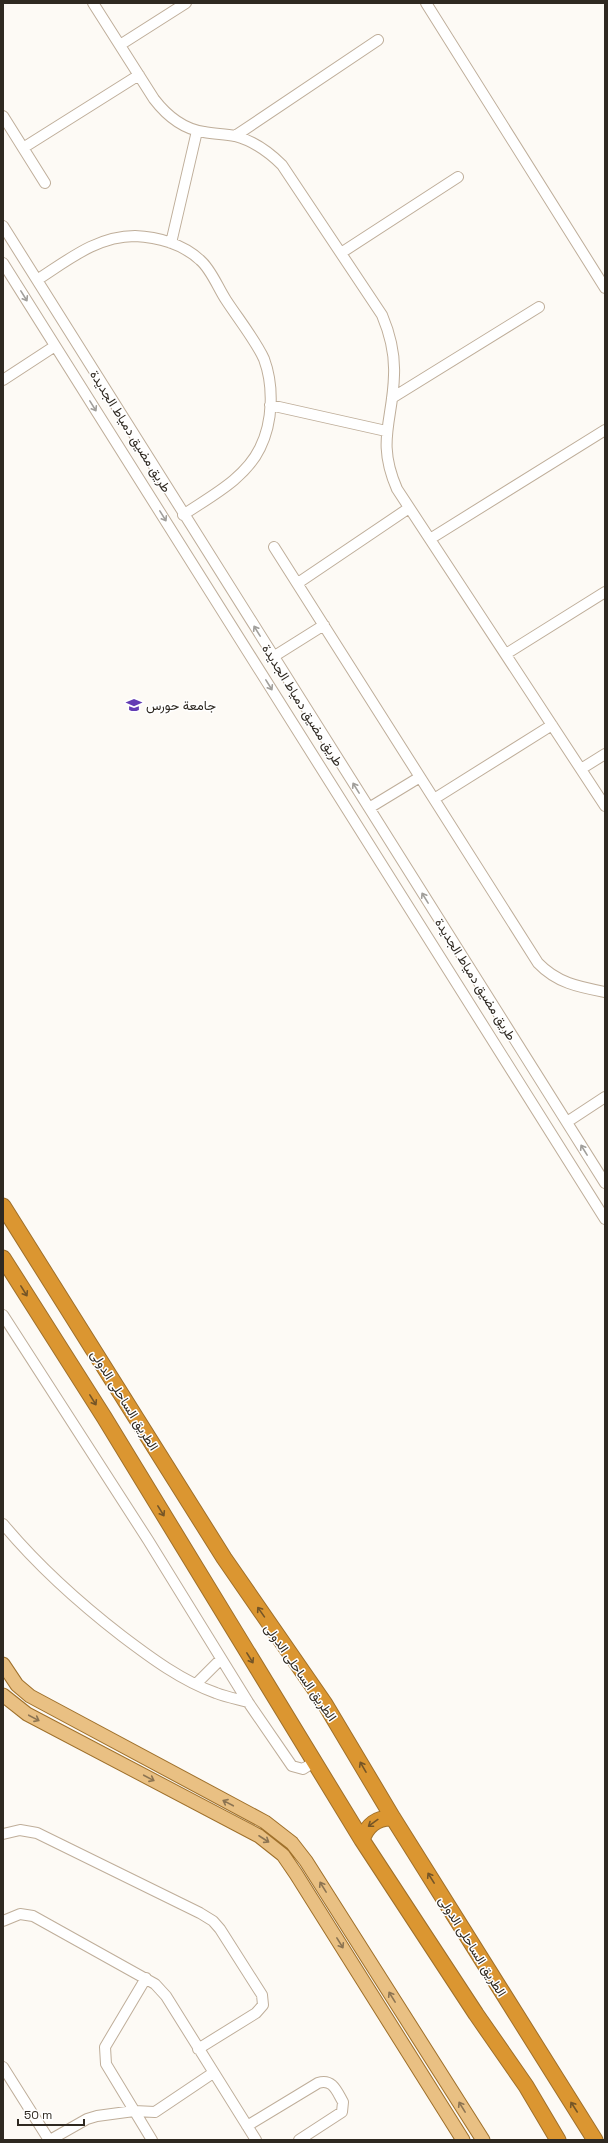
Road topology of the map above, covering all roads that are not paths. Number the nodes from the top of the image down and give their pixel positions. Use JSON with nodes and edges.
{"nodes":[{"id":1,"x":93,"y":3,"type":"edge"},
{"id":2,"x":186,"y":3,"type":"edge"},
{"id":3,"x":426,"y":3,"type":"edge"},
{"id":4,"x":378,"y":40,"type":"dead end"},
{"id":5,"x":120,"y":45,"type":"junction"},
{"id":6,"x":139,"y":75,"type":"junction"},
{"id":7,"x":3,"y":116,"type":"edge"},
{"id":8,"x":197,"y":131,"type":"junction"},
{"id":9,"x":235,"y":136,"type":"junction"},
{"id":10,"x":23,"y":148,"type":"junction"},
{"id":11,"x":458,"y":177,"type":"dead end"},
{"id":12,"x":45,"y":183,"type":"dead end"},
{"id":13,"x":3,"y":226,"type":"edge"},
{"id":14,"x":171,"y":243,"type":"junction"},
{"id":15,"x":341,"y":253,"type":"junction"},
{"id":16,"x":3,"y":263,"type":"edge"},
{"id":17,"x":37,"y":280,"type":"junction"},
{"id":18,"x":605,"y":288,"type":"edge"},
{"id":19,"x":539,"y":307,"type":"dead end"},
{"id":20,"x":55,"y":346,"type":"junction"},
{"id":21,"x":3,"y":380,"type":"edge"},
{"id":22,"x":392,"y":398,"type":"junction"},
{"id":23,"x":270,"y":404,"type":"junction"},
{"id":24,"x":605,"y":430,"type":"edge"},
{"id":25,"x":386,"y":431,"type":"junction"},
{"id":26,"x":141,"y":447,"type":"junction"},
{"id":27,"x":126,"y":458,"type":"junction"},
{"id":28,"x":410,"y":508,"type":"junction"},
{"id":29,"x":183,"y":515,"type":"junction"},
{"id":30,"x":430,"y":539,"type":"junction"},
{"id":31,"x":274,"y":547,"type":"dead end"},
{"id":32,"x":298,"y":583,"type":"junction"},
{"id":33,"x":605,"y":592,"type":"edge"},
{"id":34,"x":324,"y":625,"type":"junction"},
{"id":35,"x":506,"y":654,"type":"junction"},
{"id":36,"x":273,"y":657,"type":"junction"},
{"id":37,"x":552,"y":725,"type":"junction"},
{"id":38,"x":605,"y":754,"type":"edge"},
{"id":39,"x":581,"y":769,"type":"junction"},
{"id":40,"x":420,"y":777,"type":"junction"},
{"id":41,"x":434,"y":799,"type":"junction"},
{"id":42,"x":605,"y":806,"type":"edge"},
{"id":43,"x":369,"y":808,"type":"junction"},
{"id":44,"x":605,"y":992,"type":"edge"},
{"id":45,"x":524,"y":1054,"type":"junction"},
{"id":46,"x":509,"y":1065,"type":"junction"},
{"id":47,"x":605,"y":1097,"type":"edge"},
{"id":48,"x":567,"y":1122,"type":"junction"},
{"id":49,"x":605,"y":1183,"type":"edge"},
{"id":50,"x":3,"y":1206,"type":"edge"},
{"id":51,"x":605,"y":1218,"type":"edge"},
{"id":52,"x":3,"y":1258,"type":"edge"},
{"id":53,"x":3,"y":1314,"type":"edge"},
{"id":54,"x":3,"y":1524,"type":"edge"},
{"id":55,"x":221,"y":1659,"type":"junction"},
{"id":56,"x":3,"y":1664,"type":"edge"},
{"id":57,"x":196,"y":1684,"type":"junction"},
{"id":58,"x":3,"y":1695,"type":"edge"},
{"id":59,"x":248,"y":1702,"type":"junction"},
{"id":60,"x":314,"y":1762,"type":"junction"},
{"id":61,"x":393,"y":1818,"type":"junction"},
{"id":62,"x":3,"y":1834,"type":"edge"},
{"id":63,"x":362,"y":1840,"type":"junction"},
{"id":64,"x":3,"y":1921,"type":"edge"},
{"id":65,"x":146,"y":1978,"type":"junction"},
{"id":66,"x":198,"y":2049,"type":"junction"},
{"id":67,"x":3,"y":2067,"type":"edge"},
{"id":68,"x":214,"y":2073,"type":"junction"},
{"id":69,"x":134,"y":2111,"type":"junction"},
{"id":70,"x":247,"y":2126,"type":"junction"},
{"id":71,"x":49,"y":2140,"type":"edge"},
{"id":72,"x":152,"y":2140,"type":"edge"},
{"id":73,"x":256,"y":2140,"type":"edge"},
{"id":74,"x":299,"y":2140,"type":"edge"},
{"id":75,"x":463,"y":2140,"type":"edge"},
{"id":76,"x":483,"y":2140,"type":"edge"},
{"id":77,"x":558,"y":2140,"type":"edge"},
{"id":78,"x":595,"y":2140,"type":"edge"}],
"edges":[{"from":1,"to":5,"type":"street"},
{"from":2,"to":5,"type":"street"},
{"from":3,"to":18,"type":"street"},
{"from":4,"to":9,"type":"street"},
{"from":5,"to":6,"type":"street"},
{"from":6,"to":8,"type":"street"},
{"from":6,"to":10,"type":"street"},
{"from":7,"to":10,"type":"street"},
{"from":8,"to":9,"type":"street"},
{"from":8,"to":14,"type":"street"},
{"from":9,"to":15,"type":"street"},
{"from":10,"to":12,"type":"street"},
{"from":11,"to":15,"type":"street"},
{"from":13,"to":17,"type":"street","name":"طريق مضيق دمياط الجديدة"},
{"from":14,"to":17,"type":"street"},
{"from":14,"to":23,"type":"street"},
{"from":15,"to":22,"type":"street"},
{"from":16,"to":20,"type":"street","name":"طريق مضيق دمياط الجديدة","one_way":true},
{"from":17,"to":26,"type":"street","name":"طريق مضيق دمياط الجديدة"},
{"from":19,"to":22,"type":"street"},
{"from":20,"to":21,"type":"street"},
{"from":20,"to":27,"type":"street","name":"طريق مضيق دمياط الجديدة","one_way":true},
{"from":22,"to":25,"type":"street"},
{"from":23,"to":25,"type":"street"},
{"from":23,"to":29,"type":"street"},
{"from":24,"to":30,"type":"street"},
{"from":25,"to":28,"type":"street"},
{"from":26,"to":27,"type":"street"},
{"from":26,"to":29,"type":"street","name":"طريق مضيق دمياط الجديدة"},
{"from":27,"to":46,"type":"street","name":"طريق مضيق دمياط الجديدة","one_way":true},
{"from":28,"to":30,"type":"street"},
{"from":28,"to":32,"type":"street"},
{"from":36,"to":29,"type":"street","name":"طريق مضيق دمياط الجديدة","one_way":true},
{"from":30,"to":35,"type":"street"},
{"from":31,"to":32,"type":"street"},
{"from":32,"to":34,"type":"street"},
{"from":33,"to":35,"type":"street"},
{"from":34,"to":36,"type":"street"},
{"from":34,"to":40,"type":"street"},
{"from":35,"to":37,"type":"street"},
{"from":43,"to":36,"type":"street","name":"طريق مضيق دمياط الجديدة","one_way":true},
{"from":37,"to":39,"type":"street"},
{"from":37,"to":41,"type":"street"},
{"from":38,"to":39,"type":"street"},
{"from":39,"to":42,"type":"street"},
{"from":40,"to":41,"type":"street"},
{"from":40,"to":43,"type":"street"},
{"from":41,"to":44,"type":"street"},
{"from":45,"to":43,"type":"street","name":"طريق مضيق دمياط الجديدة","one_way":true},
{"from":45,"to":46,"type":"street"},
{"from":45,"to":48,"type":"street","name":"طريق مضيق دمياط الجديدة"},
{"from":46,"to":51,"type":"street","name":"طريق مضيق دمياط الجديدة"},
{"from":47,"to":48,"type":"street"},
{"from":49,"to":48,"type":"street","name":"طريق مضيق دمياط الجديدة","one_way":true},
{"from":61,"to":50,"type":"highway","name":"الطريق الساحلى الدولى","one_way":true},
{"from":52,"to":60,"type":"highway","name":"الطريق الساحلى الدولى","one_way":true},
{"from":53,"to":55,"type":"street"},
{"from":54,"to":57,"type":"street"},
{"from":55,"to":57,"type":"street"},
{"from":55,"to":59,"type":"street"},
{"from":76,"to":56,"type":"main road","one_way":true},
{"from":57,"to":59,"type":"street"},
{"from":58,"to":75,"type":"main road","one_way":true},
{"from":59,"to":60,"type":"street"},
{"from":60,"to":63,"type":"highway","name":"الطريق الساحلى الدولى"},
{"from":61,"to":63,"type":"highway","one_way":true},
{"from":78,"to":61,"type":"highway","name":"الطريق الساحلى الدولى","one_way":true},
{"from":62,"to":66,"type":"street"},
{"from":63,"to":77,"type":"highway","name":"الطريق الساحلى الدولى"},
{"from":64,"to":65,"type":"street"},
{"from":65,"to":66,"type":"street"},
{"from":65,"to":69,"type":"street"},
{"from":66,"to":68,"type":"street"},
{"from":67,"to":71,"type":"street"},
{"from":68,"to":69,"type":"street"},
{"from":68,"to":70,"type":"street"},
{"from":69,"to":71,"type":"street"},
{"from":69,"to":72,"type":"street"},
{"from":70,"to":73,"type":"street"},
{"from":70,"to":74,"type":"street"}]}
